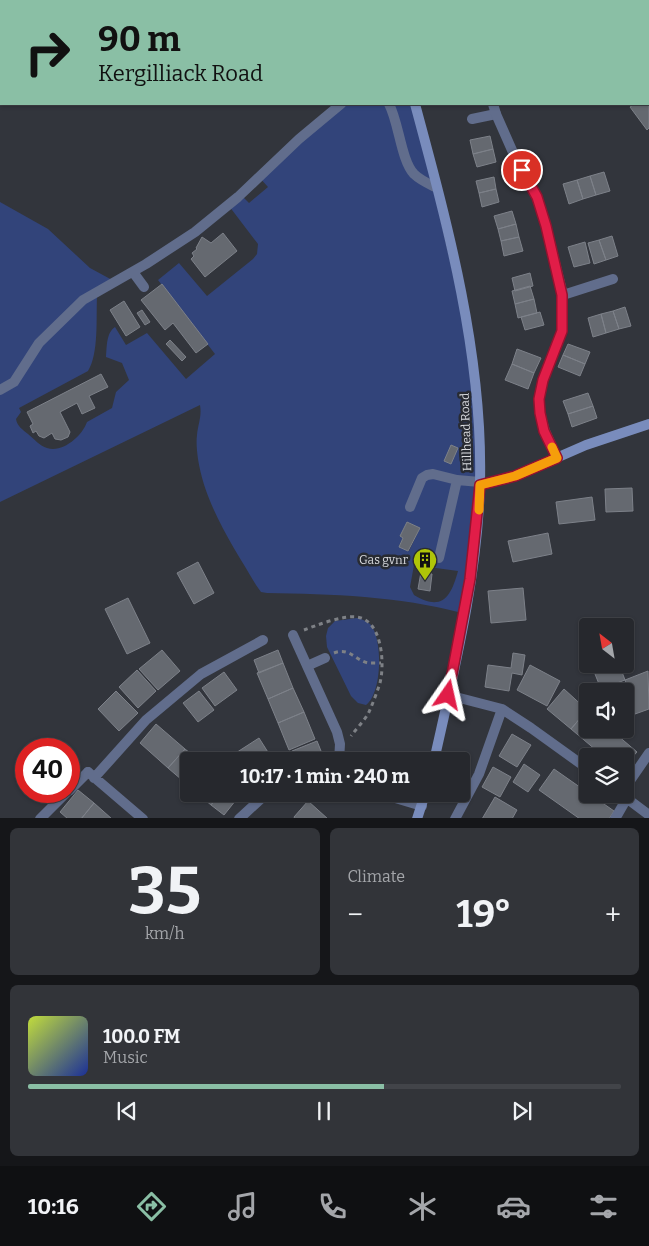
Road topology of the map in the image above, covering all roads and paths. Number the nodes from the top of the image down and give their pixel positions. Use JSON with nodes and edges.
{"nodes":[{"id":1,"x":340,"y":105,"type":"edge"},
{"id":2,"x":389,"y":105,"type":"edge"},
{"id":3,"x":415,"y":105,"type":"edge"},
{"id":4,"x":494,"y":109,"type":"edge"},
{"id":5,"x":472,"y":119,"type":"dead end"},
{"id":6,"x":437,"y":188,"type":"junction"},
{"id":7,"x":133,"y":272,"type":"junction"},
{"id":8,"x":613,"y":280,"type":"dead end"},
{"id":9,"x":144,"y":286,"type":"dead end"},
{"id":10,"x":562,"y":295,"type":"junction"},
{"id":11,"x":0,"y":390,"type":"edge"},
{"id":12,"x":649,"y":424,"type":"edge"},
{"id":13,"x":557,"y":458,"type":"junction"},
{"id":14,"x":456,"y":480,"type":"junction"},
{"id":15,"x":480,"y":484,"type":"junction"},
{"id":16,"x":410,"y":507,"type":"dead end"},
{"id":17,"x":439,"y":558,"type":"dead end"},
{"id":18,"x":293,"y":635,"type":"joint"},
{"id":19,"x":263,"y":640,"type":"dead end"},
{"id":20,"x":325,"y":658,"type":"joint"},
{"id":21,"x":381,"y":662,"type":"junction"},
{"id":22,"x":307,"y":666,"type":"junction"},
{"id":23,"x":448,"y":695,"type":"junction"},
{"id":24,"x":502,"y":710,"type":"junction"},
{"id":25,"x":340,"y":744,"type":"junction"},
{"id":26,"x":340,"y":752,"type":"edge"},
{"id":27,"x":436,"y":752,"type":"edge"},
{"id":28,"x":649,"y":753,"type":"edge"},
{"id":29,"x":579,"y":763,"type":"edge"},
{"id":30,"x":91,"y":775,"type":"junction"},
{"id":31,"x":634,"y":777,"type":"edge"},
{"id":32,"x":80,"y":783,"type":"edge"},
{"id":33,"x":257,"y":802,"type":"edge"},
{"id":34,"x":409,"y":802,"type":"edge"},
{"id":35,"x":423,"y":802,"type":"edge"},
{"id":36,"x":634,"y":802,"type":"edge"},
{"id":37,"x":56,"y":803,"type":"edge"},
{"id":38,"x":620,"y":803,"type":"edge"},
{"id":39,"x":422,"y":806,"type":"junction"},
{"id":40,"x":649,"y":815,"type":"edge"},
{"id":41,"x":40,"y":818,"type":"edge"},
{"id":42,"x":143,"y":818,"type":"edge"},
{"id":43,"x":238,"y":818,"type":"edge"},
{"id":44,"x":417,"y":818,"type":"edge"},
{"id":45,"x":455,"y":818,"type":"edge"},
{"id":46,"x":615,"y":818,"type":"edge"}],
"edges":[{"from":1,"to":7,"type":"street"},
{"from":2,"to":6,"type":"street"},
{"from":3,"to":6,"type":"street","name":"Hillhead Road"},
{"from":4,"to":5,"type":"street"},
{"from":4,"to":10,"type":"street"},
{"from":6,"to":15,"type":"street","name":"Hillhead Road"},
{"from":7,"to":9,"type":"street"},
{"from":7,"to":11,"type":"street"},
{"from":8,"to":10,"type":"street"},
{"from":10,"to":13,"type":"street"},
{"from":12,"to":13,"type":"street"},
{"from":13,"to":15,"type":"street"},
{"from":14,"to":15,"type":"street"},
{"from":14,"to":16,"type":"street"},
{"from":14,"to":17,"type":"street"},
{"from":15,"to":23,"type":"street","name":"Hillhead Road"},
{"from":18,"to":21,"type":"path"},
{"from":18,"to":22,"type":"street"},
{"from":19,"to":30,"type":"street"},
{"from":20,"to":21,"type":"path"},
{"from":20,"to":22,"type":"street"},
{"from":21,"to":25,"type":"path"},
{"from":22,"to":25,"type":"street"},
{"from":23,"to":24,"type":"street"},
{"from":23,"to":27,"type":"street","name":"Hillhead Road"},
{"from":24,"to":29,"type":"street"},
{"from":24,"to":45,"type":"street"},
{"from":25,"to":26,"type":"street"},
{"from":28,"to":31,"type":"street"},
{"from":30,"to":32,"type":"street"},
{"from":30,"to":42,"type":"street"},
{"from":33,"to":43,"type":"street"},
{"from":34,"to":39,"type":"street"},
{"from":35,"to":39,"type":"street"},
{"from":36,"to":40,"type":"street"},
{"from":37,"to":41,"type":"street"},
{"from":38,"to":46,"type":"street"},
{"from":39,"to":44,"type":"street"}]}
